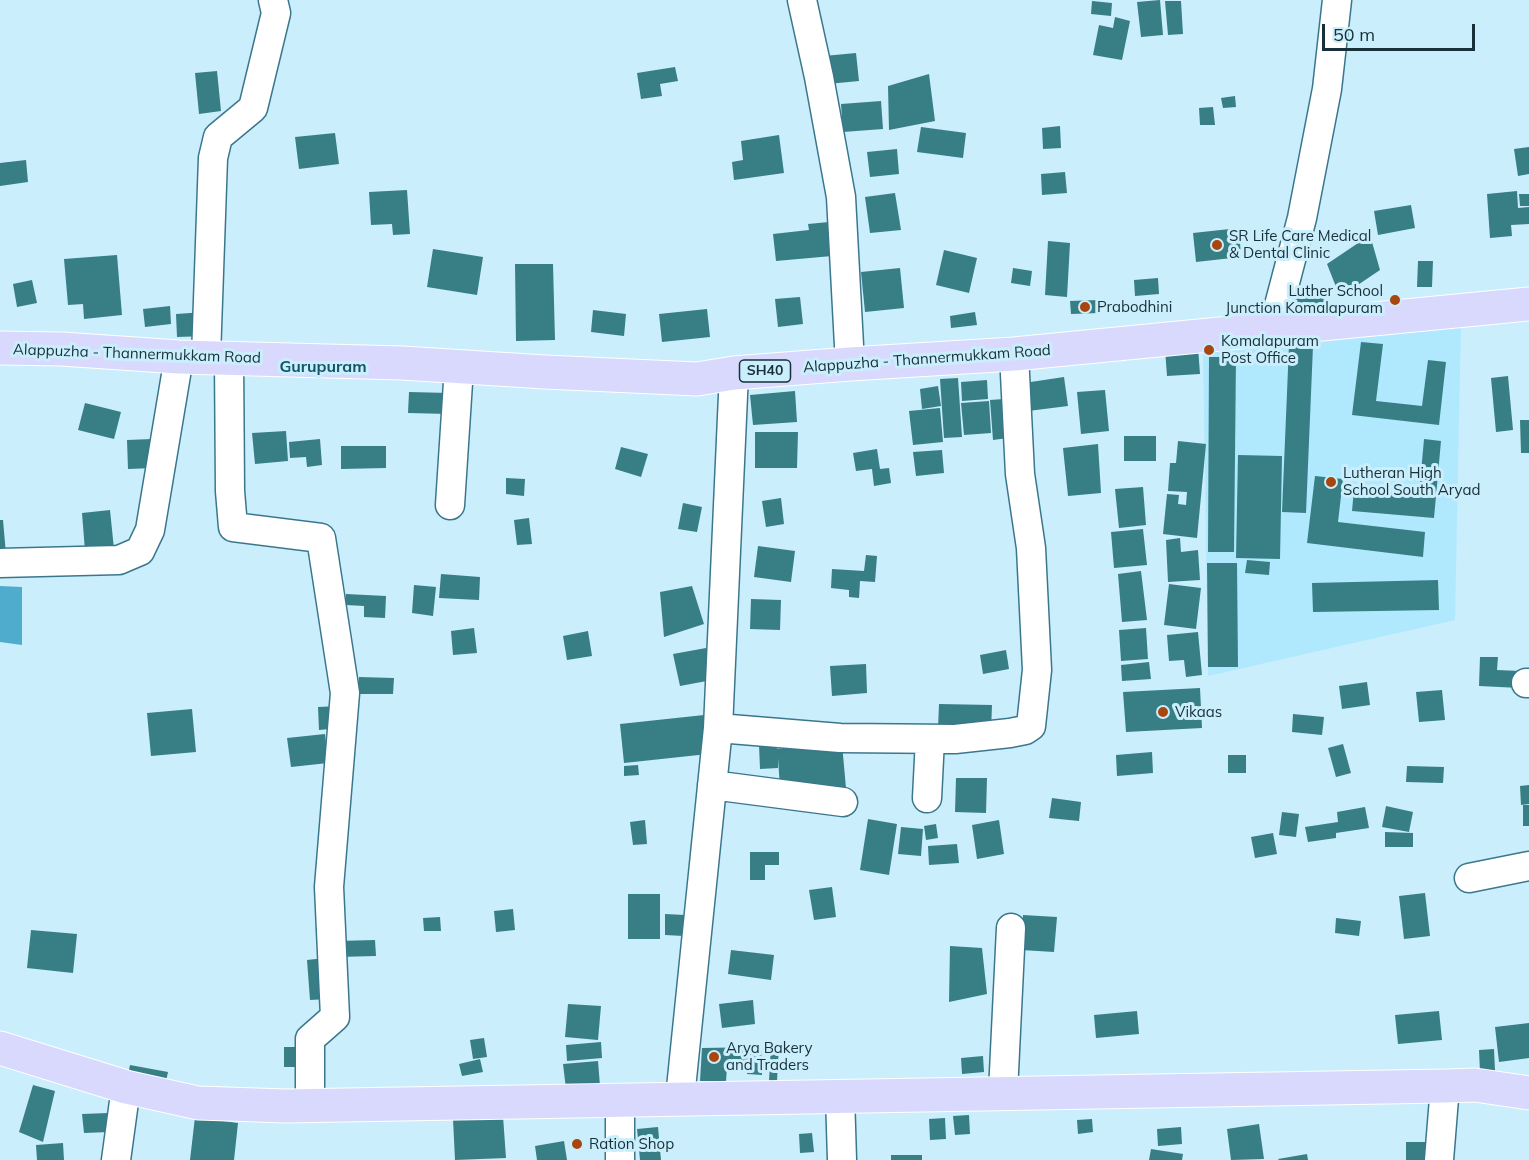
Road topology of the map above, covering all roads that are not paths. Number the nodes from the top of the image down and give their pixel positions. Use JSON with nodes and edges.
{"nodes":[{"id":1,"x":273,"y":0,"type":"edge"},
{"id":2,"x":802,"y":0,"type":"edge"},
{"id":3,"x":1337,"y":0,"type":"edge"},
{"id":4,"x":1529,"y":304,"type":"edge"},
{"id":5,"x":1273,"y":328,"type":"junction"},
{"id":6,"x":0,"y":348,"type":"edge"},
{"id":7,"x":1014,"y":354,"type":"junction"},
{"id":8,"x":205,"y":357,"type":"junction"},
{"id":9,"x":850,"y":364,"type":"junction"},
{"id":10,"x":459,"y":367,"type":"junction"},
{"id":11,"x":734,"y":374,"type":"junction"},
{"id":12,"x":450,"y":505,"type":"dead end"},
{"id":13,"x":0,"y":563,"type":"edge"},
{"id":14,"x":718,"y":728,"type":"junction"},
{"id":15,"x":930,"y":739,"type":"junction"},
{"id":16,"x":712,"y":785,"type":"junction"},
{"id":17,"x":927,"y":798,"type":"dead end"},
{"id":18,"x":843,"y":802,"type":"dead end"},
{"id":19,"x":1529,"y":866,"type":"edge"},
{"id":20,"x":1469,"y":878,"type":"dead end"},
{"id":21,"x":1011,"y":928,"type":"dead end"},
{"id":22,"x":0,"y":1048,"type":"edge"},
{"id":23,"x":1445,"y":1086,"type":"junction"},
{"id":24,"x":126,"y":1087,"type":"junction"},
{"id":25,"x":1003,"y":1092,"type":"junction"},
{"id":26,"x":1529,"y":1093,"type":"edge"},
{"id":27,"x":840,"y":1095,"type":"junction"},
{"id":28,"x":680,"y":1098,"type":"junction"},
{"id":29,"x":620,"y":1099,"type":"junction"},
{"id":30,"x":310,"y":1106,"type":"junction"},
{"id":31,"x":116,"y":1160,"type":"edge"},
{"id":32,"x":620,"y":1160,"type":"edge"},
{"id":33,"x":842,"y":1160,"type":"edge"},
{"id":34,"x":1439,"y":1160,"type":"edge"}],
"edges":[{"from":1,"to":8,"type":"street"},
{"from":2,"to":9,"type":"street"},
{"from":3,"to":5,"type":"street"},
{"from":4,"to":5,"type":"main road","name":"Alappuzha - Thannermukkam Road","number":"SH40"},
{"from":5,"to":7,"type":"main road","name":"Alappuzha - Thannermukkam Road","number":"SH40"},
{"from":6,"to":8,"type":"main road","name":"Alappuzha - Thannermukkam Road","number":"SH40"},
{"from":7,"to":9,"type":"main road","name":"Alappuzha - Thannermukkam Road","number":"SH40"},
{"from":7,"to":15,"type":"street"},
{"from":8,"to":10,"type":"main road","name":"Alappuzha - Thannermukkam Road","number":"SH40"},
{"from":8,"to":13,"type":"street"},
{"from":8,"to":30,"type":"street"},
{"from":9,"to":11,"type":"main road","name":"Alappuzha - Thannermukkam Road","number":"SH40"},
{"from":10,"to":11,"type":"main road","name":"Alappuzha - Thannermukkam Road","number":"SH40"},
{"from":10,"to":12,"type":"street"},
{"from":11,"to":14,"type":"street"},
{"from":14,"to":15,"type":"street"},
{"from":14,"to":16,"type":"street"},
{"from":15,"to":17,"type":"street"},
{"from":16,"to":18,"type":"street"},
{"from":16,"to":28,"type":"street"},
{"from":19,"to":20,"type":"street"},
{"from":21,"to":25,"type":"street"},
{"from":22,"to":24,"type":"main road"},
{"from":23,"to":25,"type":"main road"},
{"from":23,"to":26,"type":"main road"},
{"from":23,"to":34,"type":"street"},
{"from":24,"to":30,"type":"main road"},
{"from":24,"to":31,"type":"street"},
{"from":25,"to":27,"type":"main road"},
{"from":27,"to":28,"type":"main road"},
{"from":27,"to":33,"type":"street"},
{"from":28,"to":29,"type":"main road"},
{"from":29,"to":30,"type":"main road"},
{"from":29,"to":32,"type":"street"}]}
